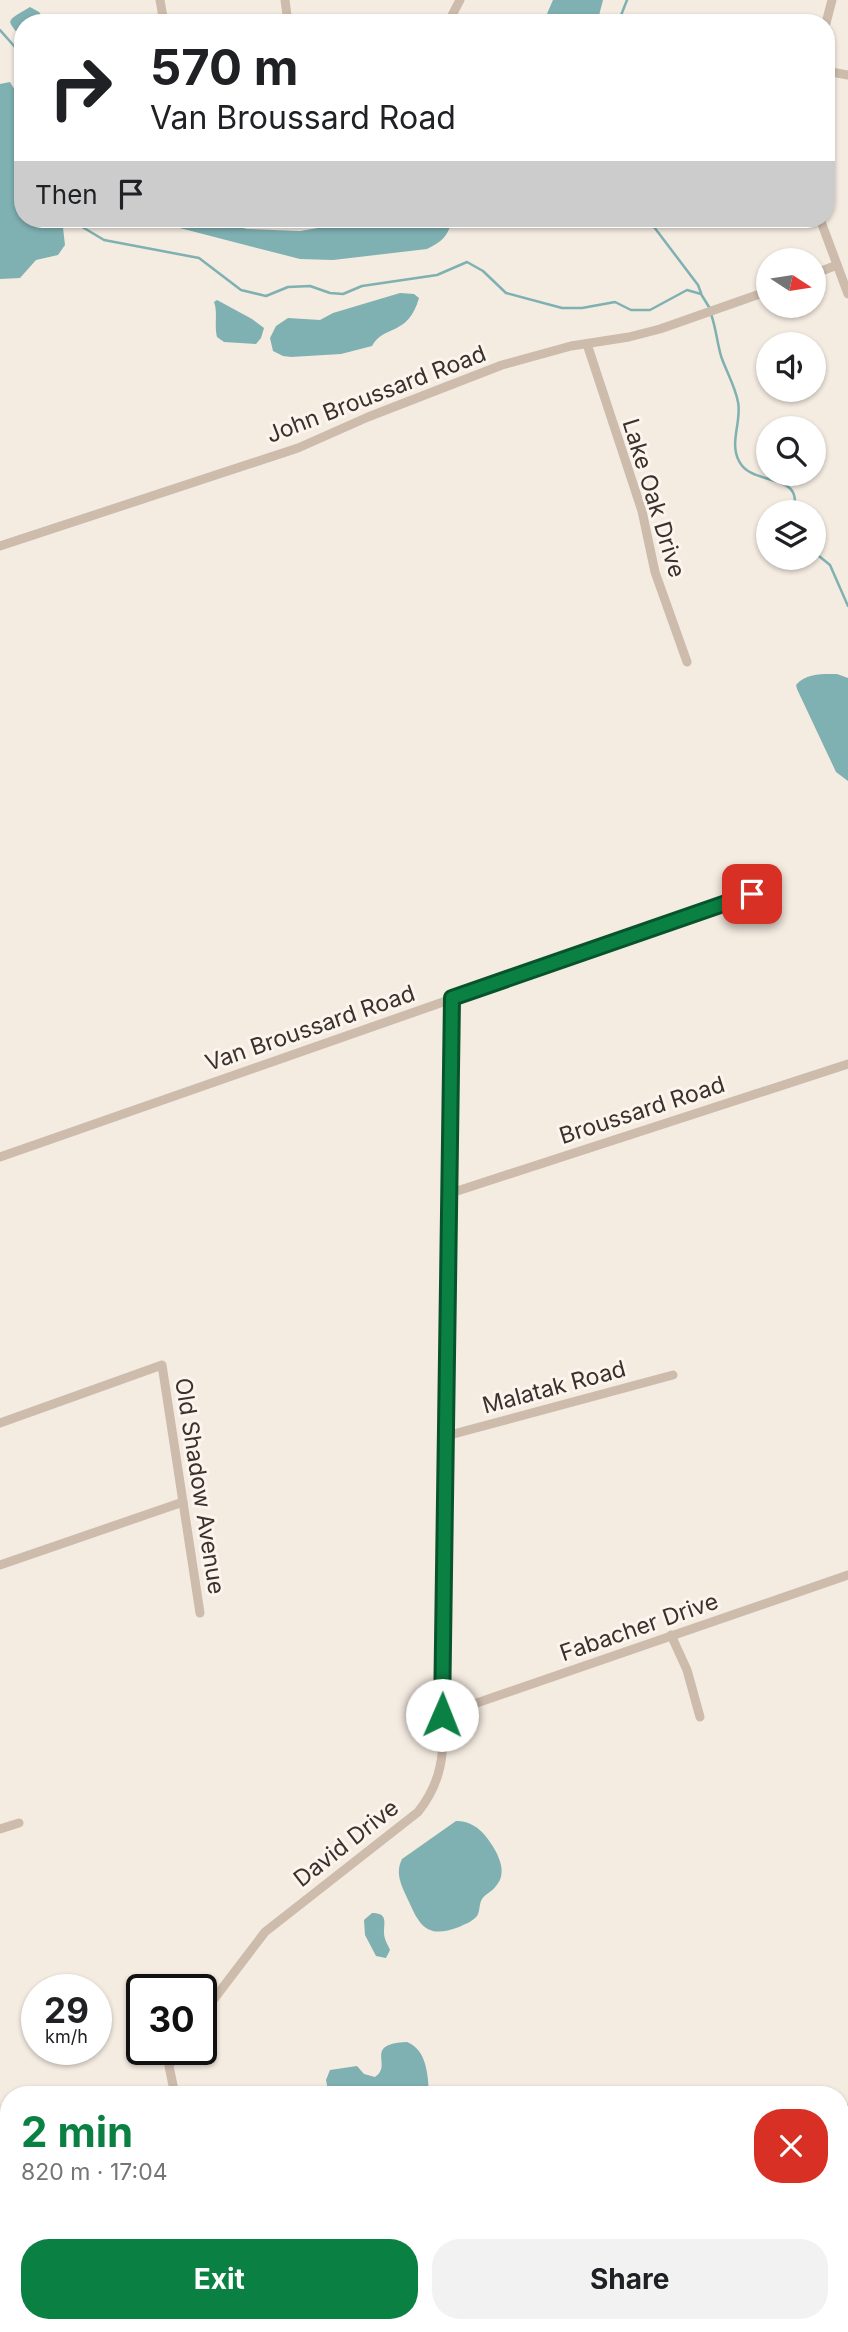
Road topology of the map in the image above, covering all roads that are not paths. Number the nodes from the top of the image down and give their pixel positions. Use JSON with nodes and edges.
{"nodes":[{"id":1,"x":823,"y":228,"type":"edge"},
{"id":2,"x":837,"y":265,"type":"junction"},
{"id":3,"x":826,"y":269,"type":"edge"},
{"id":4,"x":756,"y":295,"type":"edge"},
{"id":5,"x":848,"y":295,"type":"edge"},
{"id":6,"x":587,"y":344,"type":"junction"},
{"id":7,"x":0,"y":546,"type":"edge"},
{"id":8,"x":687,"y":662,"type":"dead end"},
{"id":9,"x":752,"y":894,"type":"dead end"},
{"id":10,"x":452,"y":998,"type":"junction"},
{"id":11,"x":848,"y":1063,"type":"edge"},
{"id":12,"x":0,"y":1157,"type":"edge"},
{"id":13,"x":448,"y":1194,"type":"junction"},
{"id":14,"x":673,"y":1375,"type":"dead end"},
{"id":15,"x":0,"y":1423,"type":"edge"},
{"id":16,"x":446,"y":1436,"type":"junction"},
{"id":17,"x":183,"y":1502,"type":"junction"},
{"id":18,"x":0,"y":1564,"type":"edge"},
{"id":19,"x":848,"y":1575,"type":"edge"},
{"id":20,"x":200,"y":1613,"type":"dead end"},
{"id":21,"x":671,"y":1635,"type":"junction"},
{"id":22,"x":442,"y":1715,"type":"junction"},
{"id":23,"x":701,"y":1717,"type":"dead end"},
{"id":24,"x":19,"y":1823,"type":"dead end"},
{"id":25,"x":0,"y":1829,"type":"edge"},
{"id":26,"x":217,"y":1995,"type":"edge"},
{"id":27,"x":169,"y":2065,"type":"edge"},
{"id":28,"x":173,"y":2086,"type":"edge"}],
"edges":[{"from":1,"to":2,"type":"street"},
{"from":2,"to":3,"type":"street"},
{"from":2,"to":5,"type":"street"},
{"from":4,"to":6,"type":"street","name":"John Broussard Road"},
{"from":6,"to":7,"type":"street","name":"John Broussard Road"},
{"from":6,"to":8,"type":"street","name":"Lake Oak Drive"},
{"from":9,"to":10,"type":"street","name":"Van Broussard Road"},
{"from":10,"to":12,"type":"street","name":"Van Broussard Road"},
{"from":10,"to":13,"type":"street","name":"David Drive"},
{"from":11,"to":13,"type":"street","name":"Broussard Road"},
{"from":13,"to":16,"type":"street","name":"David Drive"},
{"from":14,"to":16,"type":"street","name":"Malatak Road"},
{"from":15,"to":17,"type":"street","name":"Old Shadow Avenue"},
{"from":16,"to":22,"type":"street","name":"David Drive"},
{"from":17,"to":18,"type":"street"},
{"from":17,"to":20,"type":"street","name":"Old Shadow Avenue"},
{"from":19,"to":21,"type":"street","name":"Fabacher Drive"},
{"from":21,"to":22,"type":"street","name":"Fabacher Drive"},
{"from":21,"to":23,"type":"street"},
{"from":22,"to":26,"type":"street","name":"David Drive"},
{"from":24,"to":25,"type":"street"},
{"from":27,"to":28,"type":"street"}]}
